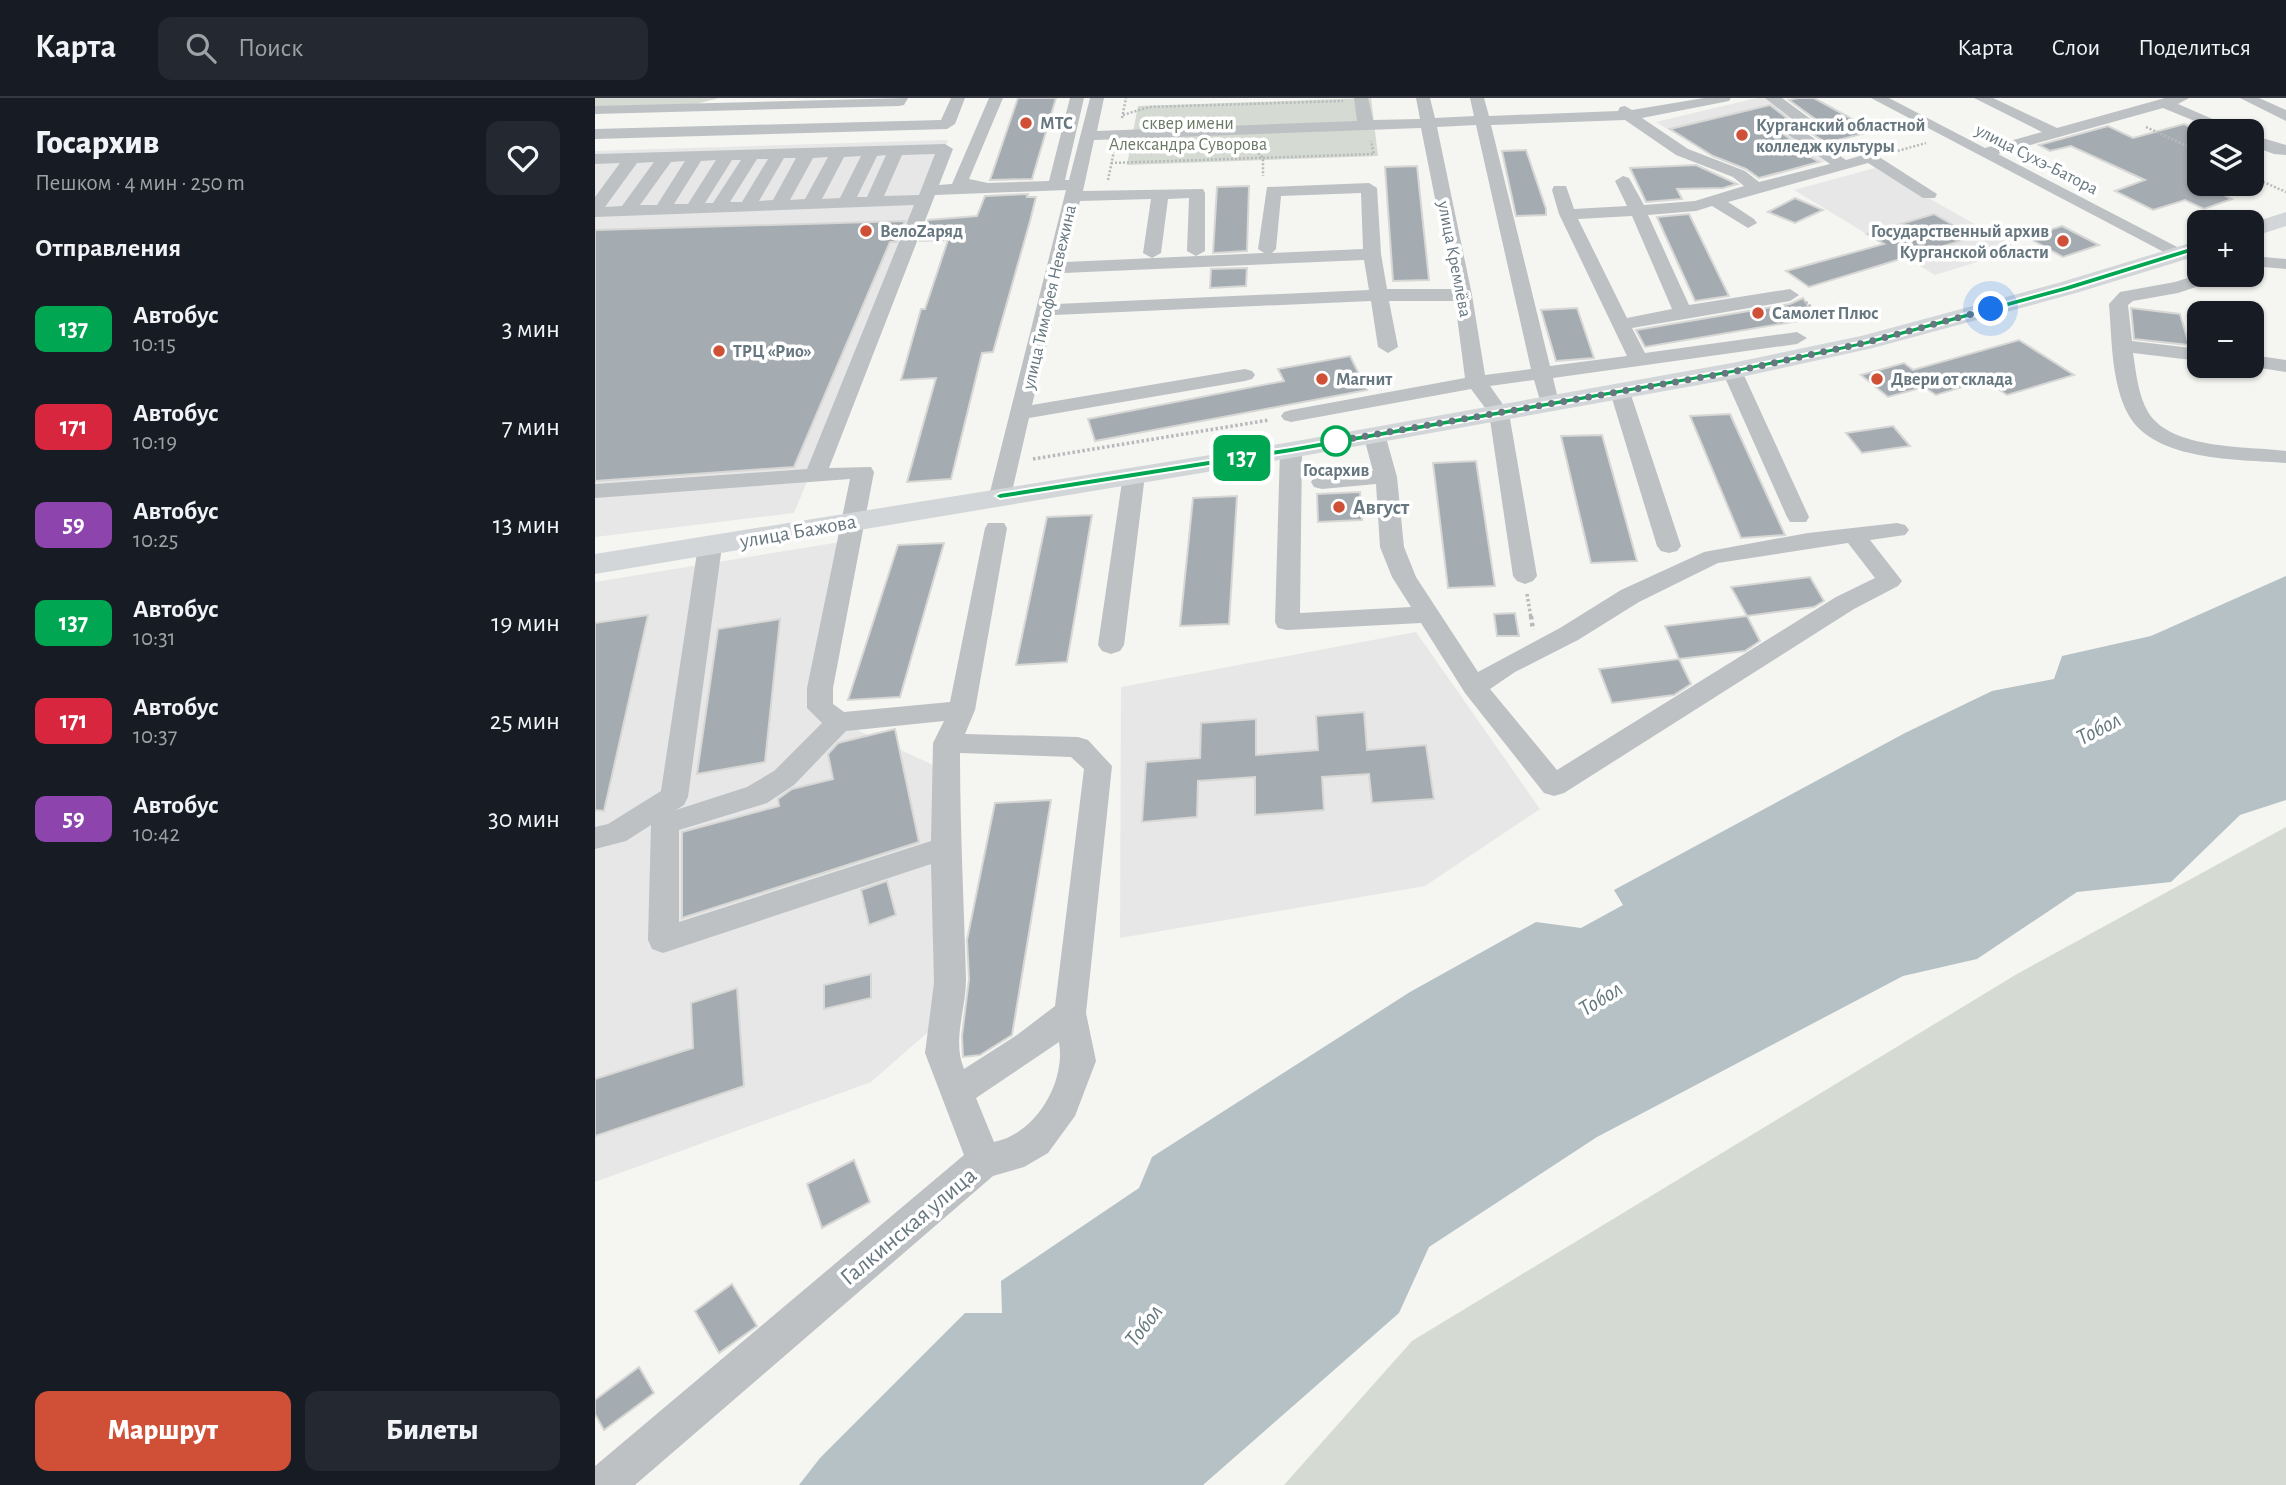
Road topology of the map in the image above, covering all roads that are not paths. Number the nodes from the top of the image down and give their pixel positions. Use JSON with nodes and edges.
{"nodes":[{"id":1,"x":901,"y":98,"type":"edge"},
{"id":2,"x":958,"y":98,"type":"edge"},
{"id":3,"x":996,"y":98,"type":"edge"},
{"id":4,"x":1077,"y":98,"type":"edge"},
{"id":5,"x":1097,"y":98,"type":"edge"},
{"id":6,"x":1423,"y":98,"type":"edge"},
{"id":7,"x":1477,"y":98,"type":"edge"},
{"id":8,"x":1620,"y":98,"type":"edge"},
{"id":9,"x":1724,"y":98,"type":"edge"},
{"id":10,"x":1772,"y":98,"type":"edge"},
{"id":11,"x":1878,"y":98,"type":"edge"},
{"id":12,"x":1981,"y":98,"type":"edge"},
{"id":13,"x":2182,"y":98,"type":"edge"},
{"id":14,"x":2247,"y":98,"type":"edge"},
{"id":15,"x":1361,"y":99,"type":"edge"},
{"id":16,"x":2164,"y":103,"type":"junction"},
{"id":17,"x":813,"y":104,"type":"junction"},
{"id":18,"x":656,"y":108,"type":"junction"},
{"id":19,"x":595,"y":110,"type":"edge"},
{"id":20,"x":1628,"y":115,"type":"junction"},
{"id":21,"x":2286,"y":116,"type":"edge"},
{"id":22,"x":2203,"y":119,"type":"edge"},
{"id":23,"x":1483,"y":121,"type":"junction"},
{"id":24,"x":1427,"y":123,"type":"junction"},
{"id":25,"x":947,"y":124,"type":"junction"},
{"id":26,"x":1366,"y":126,"type":"junction"},
{"id":27,"x":798,"y":128,"type":"junction"},
{"id":28,"x":636,"y":133,"type":"junction"},
{"id":29,"x":2056,"y":133,"type":"junction"},
{"id":30,"x":595,"y":134,"type":"edge"},
{"id":31,"x":1088,"y":136,"type":"junction"},
{"id":32,"x":595,"y":143,"type":"edge"},
{"id":33,"x":2264,"y":145,"type":"edge"},
{"id":34,"x":897,"y":149,"type":"junction"},
{"id":35,"x":872,"y":150,"type":"junction"},
{"id":36,"x":2286,"y":150,"type":"edge"},
{"id":37,"x":839,"y":152,"type":"junction"},
{"id":38,"x":779,"y":153,"type":"junction"},
{"id":39,"x":807,"y":153,"type":"junction"},
{"id":40,"x":1985,"y":153,"type":"junction"},
{"id":41,"x":752,"y":154,"type":"junction"},
{"id":42,"x":727,"y":155,"type":"junction"},
{"id":43,"x":696,"y":156,"type":"junction"},
{"id":44,"x":666,"y":157,"type":"junction"},
{"id":45,"x":632,"y":158,"type":"junction"},
{"id":46,"x":597,"y":161,"type":"edge"},
{"id":47,"x":1843,"y":165,"type":"junction"},
{"id":48,"x":1623,"y":181,"type":"dead end"},
{"id":49,"x":1066,"y":187,"type":"junction"},
{"id":50,"x":1756,"y":188,"type":"junction"},
{"id":51,"x":1560,"y":190,"type":"dead end"},
{"id":52,"x":1160,"y":194,"type":"junction"},
{"id":53,"x":1929,"y":194,"type":"dead end"},
{"id":54,"x":927,"y":195,"type":"junction"},
{"id":55,"x":1714,"y":201,"type":"junction"},
{"id":56,"x":873,"y":202,"type":"junction"},
{"id":57,"x":846,"y":203,"type":"junction"},
{"id":58,"x":811,"y":204,"type":"junction"},
{"id":59,"x":779,"y":205,"type":"junction"},
{"id":60,"x":748,"y":206,"type":"junction"},
{"id":61,"x":718,"y":208,"type":"junction"},
{"id":62,"x":694,"y":209,"type":"junction"},
{"id":63,"x":662,"y":210,"type":"junction"},
{"id":64,"x":595,"y":211,"type":"edge"},
{"id":65,"x":627,"y":211,"type":"junction"},
{"id":66,"x":1639,"y":211,"type":"junction"},
{"id":67,"x":1567,"y":214,"type":"junction"},
{"id":68,"x":2286,"y":219,"type":"edge"},
{"id":69,"x":1748,"y":223,"type":"dead end"},
{"id":70,"x":2264,"y":226,"type":"edge"},
{"id":71,"x":1267,"y":249,"type":"junction"},
{"id":72,"x":2187,"y":249,"type":"edge"},
{"id":73,"x":1196,"y":251,"type":"junction"},
{"id":74,"x":1372,"y":251,"type":"junction"},
{"id":75,"x":2187,"y":251,"type":"edge"},
{"id":76,"x":1152,"y":253,"type":"junction"},
{"id":77,"x":2264,"y":262,"type":"edge"},
{"id":78,"x":1059,"y":263,"type":"junction"},
{"id":79,"x":2286,"y":264,"type":"edge"},
{"id":80,"x":2187,"y":284,"type":"edge"},
{"id":81,"x":1377,"y":295,"type":"junction"},
{"id":82,"x":1463,"y":295,"type":"junction"},
{"id":83,"x":1790,"y":295,"type":"dead end"},
{"id":84,"x":1045,"y":310,"type":"junction"},
{"id":85,"x":1683,"y":312,"type":"junction"},
{"id":86,"x":1621,"y":325,"type":"junction"},
{"id":87,"x":1797,"y":338,"type":"dead end"},
{"id":88,"x":2122,"y":346,"type":"junction"},
{"id":89,"x":1388,"y":347,"type":"dead end"},
{"id":90,"x":2187,"y":354,"type":"edge"},
{"id":91,"x":1646,"y":359,"type":"junction"},
{"id":92,"x":2264,"y":363,"type":"edge"},
{"id":93,"x":2286,"y":366,"type":"edge"},
{"id":94,"x":1732,"y":372,"type":"junction"},
{"id":95,"x":1542,"y":374,"type":"junction"},
{"id":96,"x":1245,"y":375,"type":"dead end"},
{"id":97,"x":1476,"y":382,"type":"junction"},
{"id":98,"x":1620,"y":392,"type":"junction"},
{"id":99,"x":1549,"y":403,"type":"junction"},
{"id":100,"x":1022,"y":413,"type":"junction"},
{"id":101,"x":1499,"y":413,"type":"junction"},
{"id":102,"x":1291,"y":416,"type":"road end"},
{"id":103,"x":1374,"y":434,"type":"junction"},
{"id":104,"x":1291,"y":450,"type":"junction"},
{"id":105,"x":2286,"y":457,"type":"edge"},
{"id":106,"x":1135,"y":475,"type":"junction"},
{"id":107,"x":815,"y":476,"type":"junction"},
{"id":108,"x":1387,"y":477,"type":"junction"},
{"id":109,"x":1322,"y":482,"type":"dead end"},
{"id":110,"x":595,"y":491,"type":"edge"},
{"id":111,"x":1000,"y":496,"type":"junction"},
{"id":112,"x":1798,"y":517,"type":"dead end"},
{"id":113,"x":855,"y":521,"type":"junction"},
{"id":114,"x":996,"y":528,"type":"dead end"},
{"id":115,"x":1896,"y":530,"type":"dead end"},
{"id":116,"x":1854,"y":535,"type":"junction"},
{"id":117,"x":710,"y":546,"type":"junction"},
{"id":118,"x":1669,"y":546,"type":"dead end"},
{"id":119,"x":595,"y":564,"type":"edge"},
{"id":120,"x":1525,"y":576,"type":"road end"},
{"id":121,"x":1429,"y":614,"type":"junction"},
{"id":122,"x":1111,"y":645,"type":"dead end"},
{"id":123,"x":1474,"y":687,"type":"junction"},
{"id":124,"x":962,"y":710,"type":"junction"},
{"id":125,"x":839,"y":722,"type":"junction"},
{"id":126,"x":947,"y":743,"type":"junction"},
{"id":127,"x":595,"y":838,"type":"edge"},
{"id":128,"x":945,"y":848,"type":"junction"},
{"id":129,"x":1070,"y":1013,"type":"junction"},
{"id":130,"x":956,"y":1091,"type":"junction"},
{"id":131,"x":984,"y":1161,"type":"junction"},
{"id":132,"x":604,"y":1485,"type":"edge"}],
"edges":[{"from":1,"to":17,"type":"street"},
{"from":2,"to":25,"type":"street"},
{"from":3,"to":49,"type":"street"},
{"from":4,"to":49,"type":"street"},
{"from":5,"to":31,"type":"street","name":"улица Тимофея Невежина"},
{"from":6,"to":24,"type":"street","name":"улица Кремлёва"},
{"from":7,"to":23,"type":"street"},
{"from":8,"to":20,"type":"street"},
{"from":9,"to":20,"type":"street"},
{"from":10,"to":47,"type":"street"},
{"from":11,"to":40,"type":"street","name":"улица Сухэ-Батора"},
{"from":12,"to":29,"type":"street"},
{"from":13,"to":16,"type":"street"},
{"from":14,"to":21,"type":"street"},
{"from":15,"to":26,"type":"street"},
{"from":16,"to":22,"type":"street"},
{"from":16,"to":29,"type":"street"},
{"from":17,"to":18,"type":"street"},
{"from":17,"to":27,"type":"street"},
{"from":18,"to":19,"type":"street"},
{"from":18,"to":28,"type":"street"},
{"from":20,"to":23,"type":"street"},
{"from":20,"to":50,"type":"street"},
{"from":23,"to":24,"type":"street"},
{"from":23,"to":95,"type":"street"},
{"from":24,"to":26,"type":"street"},
{"from":24,"to":82,"type":"street","name":"улица Кремлёва"},
{"from":25,"to":27,"type":"street"},
{"from":25,"to":32,"type":"street"},
{"from":26,"to":31,"type":"street"},
{"from":27,"to":28,"type":"street"},
{"from":28,"to":30,"type":"street"},
{"from":29,"to":40,"type":"street"},
{"from":31,"to":49,"type":"street","name":"улица Тимофея Невежина"},
{"from":33,"to":36,"type":"street"},
{"from":34,"to":35,"type":"street"},
{"from":34,"to":54,"type":"street"},
{"from":34,"to":56,"type":"street"},
{"from":35,"to":37,"type":"street"},
{"from":35,"to":57,"type":"street"},
{"from":37,"to":39,"type":"street"},
{"from":37,"to":58,"type":"street"},
{"from":38,"to":39,"type":"street"},
{"from":38,"to":41,"type":"street"},
{"from":38,"to":60,"type":"street"},
{"from":39,"to":59,"type":"street"},
{"from":40,"to":72,"type":"street","name":"улица Сухэ-Батора"},
{"from":41,"to":42,"type":"street"},
{"from":41,"to":61,"type":"street"},
{"from":42,"to":43,"type":"street"},
{"from":42,"to":62,"type":"street"},
{"from":43,"to":44,"type":"street"},
{"from":43,"to":63,"type":"street"},
{"from":44,"to":45,"type":"street"},
{"from":44,"to":65,"type":"street"},
{"from":45,"to":46,"type":"street"},
{"from":45,"to":64,"type":"street"},
{"from":47,"to":50,"type":"street"},
{"from":47,"to":53,"type":"street"},
{"from":48,"to":66,"type":"street"},
{"from":49,"to":52,"type":"street"},
{"from":49,"to":54,"type":"street"},
{"from":49,"to":78,"type":"street","name":"улица Тимофея Невежина"},
{"from":50,"to":55,"type":"street"},
{"from":51,"to":67,"type":"street"},
{"from":52,"to":73,"type":"street"},
{"from":52,"to":76,"type":"street"},
{"from":54,"to":56,"type":"street"},
{"from":54,"to":107,"type":"street"},
{"from":55,"to":66,"type":"street"},
{"from":55,"to":69,"type":"street"},
{"from":56,"to":57,"type":"street"},
{"from":57,"to":58,"type":"street"},
{"from":58,"to":59,"type":"street"},
{"from":59,"to":60,"type":"street"},
{"from":60,"to":61,"type":"street"},
{"from":61,"to":62,"type":"street"},
{"from":62,"to":63,"type":"street"},
{"from":63,"to":65,"type":"street"},
{"from":64,"to":65,"type":"street"},
{"from":66,"to":67,"type":"street"},
{"from":66,"to":85,"type":"street"},
{"from":67,"to":86,"type":"street"},
{"from":68,"to":70,"type":"main road"},
{"from":71,"to":73,"type":"street"},
{"from":71,"to":74,"type":"street"},
{"from":71,"to":74,"type":"street"},
{"from":73,"to":76,"type":"street"},
{"from":74,"to":78,"type":"street"},
{"from":74,"to":81,"type":"street"},
{"from":75,"to":94,"type":"main road","name":"улица Бажова"},
{"from":76,"to":78,"type":"street"},
{"from":77,"to":79,"type":"street"},
{"from":78,"to":84,"type":"street","name":"улица Тимофея Невежина"},
{"from":80,"to":88,"type":"street"},
{"from":81,"to":82,"type":"street"},
{"from":81,"to":84,"type":"street"},
{"from":81,"to":89,"type":"street"},
{"from":82,"to":97,"type":"street","name":"улица Кремлёва"},
{"from":83,"to":85,"type":"street"},
{"from":84,"to":100,"type":"street","name":"улица Тимофея Невежина"},
{"from":85,"to":86,"type":"street"},
{"from":86,"to":91,"type":"street"},
{"from":87,"to":91,"type":"street"},
{"from":88,"to":90,"type":"street"},
{"from":88,"to":105,"type":"street"},
{"from":91,"to":95,"type":"street"},
{"from":92,"to":93,"type":"street"},
{"from":94,"to":98,"type":"main road","name":"улица Бажова"},
{"from":94,"to":112,"type":"street"},
{"from":95,"to":97,"type":"street"},
{"from":95,"to":99,"type":"street"},
{"from":96,"to":100,"type":"street"},
{"from":97,"to":101,"type":"street","name":"улица Кремлёва"},
{"from":97,"to":102,"type":"street"},
{"from":98,"to":99,"type":"main road","name":"улица Бажова"},
{"from":98,"to":118,"type":"street"},
{"from":99,"to":101,"type":"main road","name":"улица Бажова"},
{"from":100,"to":111,"type":"street","name":"улица Тимофея Невежина"},
{"from":101,"to":103,"type":"main road","name":"улица Бажова"},
{"from":101,"to":120,"type":"street"},
{"from":103,"to":104,"type":"main road","name":"улица Бажова"},
{"from":103,"to":108,"type":"street"},
{"from":104,"to":106,"type":"main road","name":"улица Бажова"},
{"from":104,"to":121,"type":"street"},
{"from":106,"to":111,"type":"main road","name":"улица Бажова"},
{"from":106,"to":122,"type":"street"},
{"from":107,"to":110,"type":"street"},
{"from":107,"to":113,"type":"street"},
{"from":108,"to":109,"type":"street"},
{"from":108,"to":121,"type":"street"},
{"from":111,"to":113,"type":"main road","name":"улица Бажова"},
{"from":113,"to":117,"type":"main road","name":"улица Бажова"},
{"from":113,"to":125,"type":"street"},
{"from":114,"to":124,"type":"street"},
{"from":115,"to":116,"type":"street"},
{"from":116,"to":123,"type":"street"},
{"from":116,"to":123,"type":"street"},
{"from":117,"to":119,"type":"main road","name":"улица Бажова"},
{"from":117,"to":127,"type":"street"},
{"from":121,"to":123,"type":"street"},
{"from":124,"to":125,"type":"street"},
{"from":124,"to":126,"type":"street"},
{"from":125,"to":128,"type":"street"},
{"from":126,"to":128,"type":"street","name":"Галкинская улица"},
{"from":126,"to":129,"type":"street"},
{"from":128,"to":130,"type":"street","name":"Галкинская улица"},
{"from":129,"to":130,"type":"street"},
{"from":129,"to":131,"type":"street"},
{"from":130,"to":131,"type":"street","name":"Галкинская улица"},
{"from":131,"to":132,"type":"street","name":"Галкинская улица"}]}
